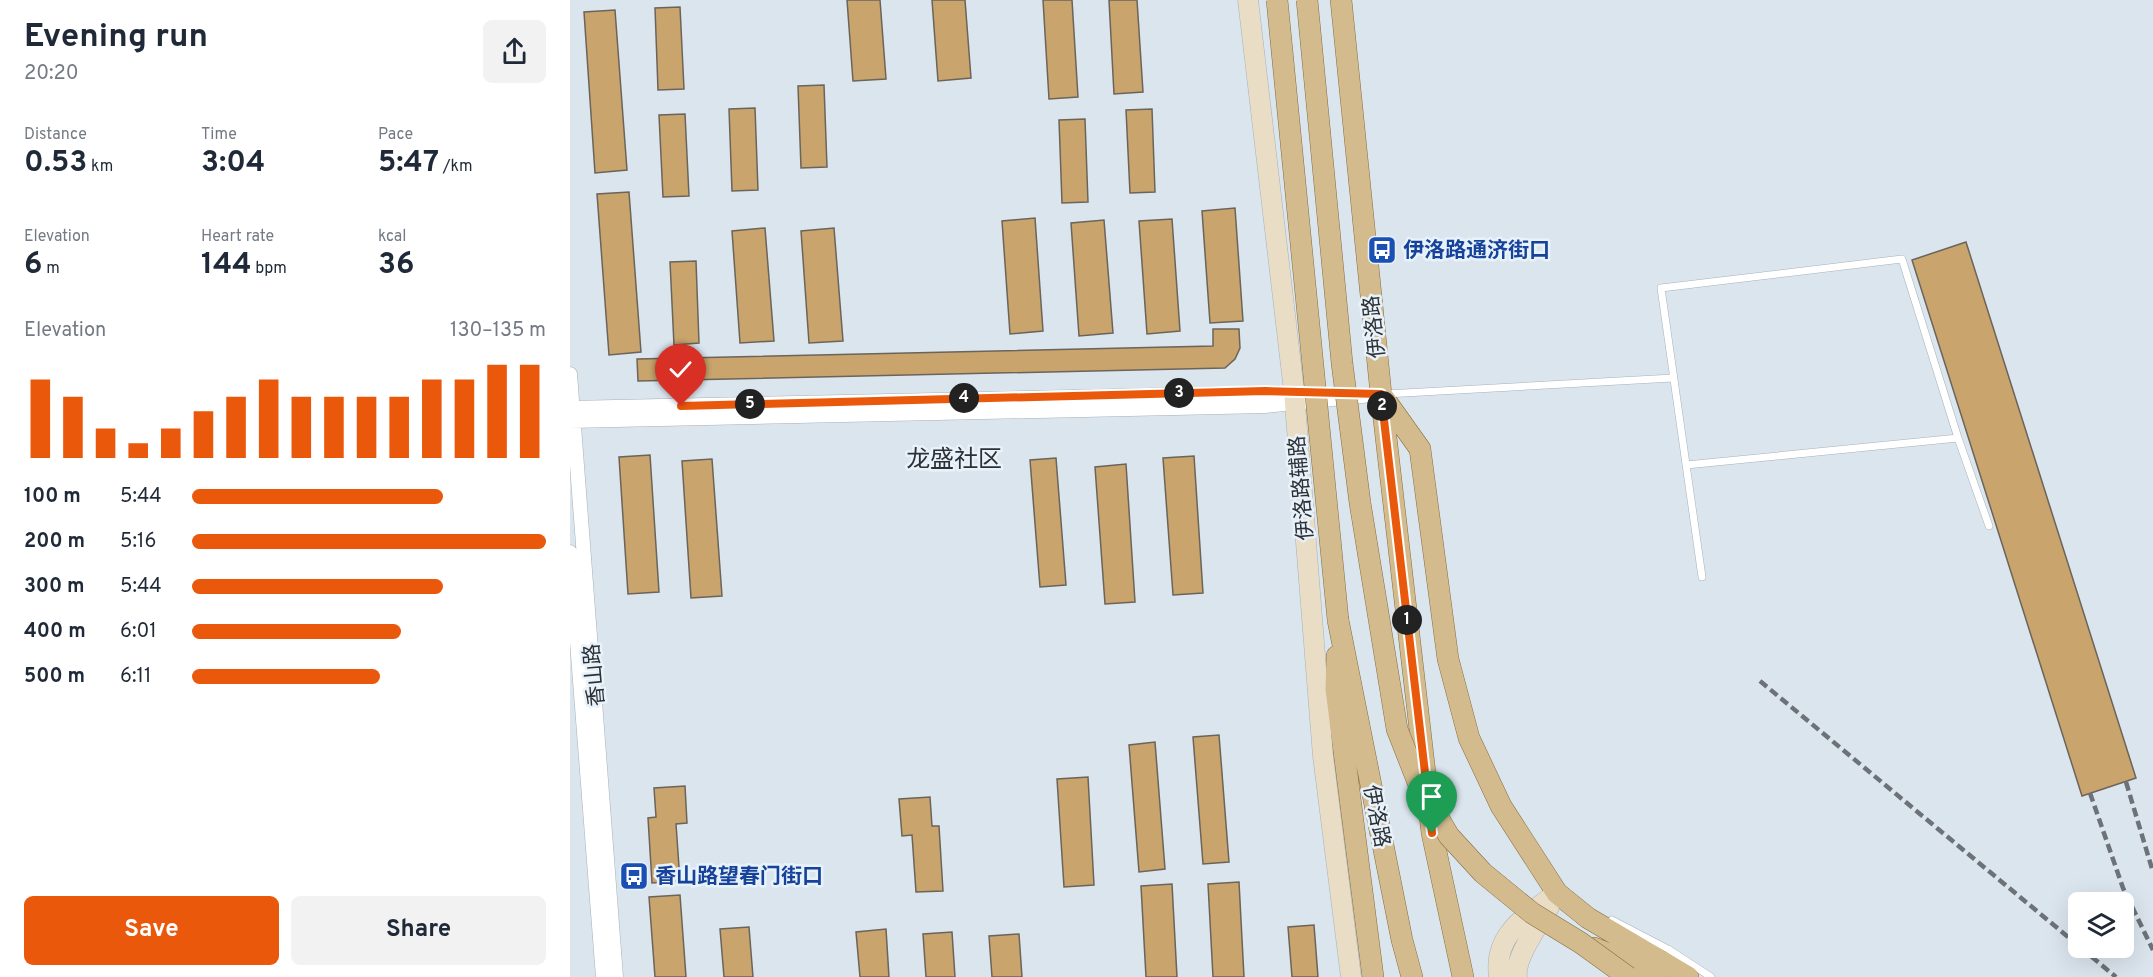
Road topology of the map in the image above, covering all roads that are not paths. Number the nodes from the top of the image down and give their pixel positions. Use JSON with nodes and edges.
{"nodes":[{"id":1,"x":1248,"y":0,"type":"edge"},
{"id":2,"x":1277,"y":0,"type":"edge"},
{"id":3,"x":1307,"y":0,"type":"edge"},
{"id":4,"x":1341,"y":0,"type":"edge"},
{"id":5,"x":570,"y":374,"type":"edge"},
{"id":6,"x":1673,"y":378,"type":"junction"},
{"id":7,"x":1381,"y":394,"type":"junction"},
{"id":8,"x":1294,"y":397,"type":"junction"},
{"id":9,"x":571,"y":415,"type":"edge"},
{"id":10,"x":1958,"y":438,"type":"junction"},
{"id":11,"x":1686,"y":465,"type":"junction"},
{"id":12,"x":1989,"y":526,"type":"dead end"},
{"id":13,"x":570,"y":552,"type":"edge"},
{"id":14,"x":1702,"y":577,"type":"dead end"},
{"id":15,"x":1338,"y":620,"type":"junction"},
{"id":16,"x":597,"y":705,"type":"junction"},
{"id":17,"x":576,"y":706,"type":"edge"},
{"id":18,"x":1557,"y":893,"type":"junction"},
{"id":19,"x":1587,"y":908,"type":"dead end"},
{"id":20,"x":1608,"y":918,"type":"dead end"},
{"id":21,"x":1581,"y":944,"type":"junction"},
{"id":22,"x":603,"y":977,"type":"edge"},
{"id":23,"x":616,"y":977,"type":"edge"},
{"id":24,"x":1351,"y":977,"type":"edge"},
{"id":25,"x":1373,"y":977,"type":"edge"},
{"id":26,"x":1412,"y":977,"type":"edge"},
{"id":27,"x":1462,"y":977,"type":"edge"},
{"id":28,"x":1499,"y":977,"type":"edge"},
{"id":29,"x":1517,"y":977,"type":"edge"},
{"id":30,"x":1628,"y":977,"type":"edge"},
{"id":31,"x":1656,"y":977,"type":"edge"},
{"id":32,"x":1688,"y":977,"type":"edge"},
{"id":33,"x":1711,"y":977,"type":"edge"}],
"edges":[{"from":1,"to":8,"type":"main road","name":"伊洛路辅路"},
{"from":2,"to":15,"type":"main road","bridge":true},
{"from":3,"to":21,"type":"main road","bridge":true},
{"from":4,"to":7,"type":"main road","name":"伊洛路"},
{"from":5,"to":9,"type":"street","name":"香山路"},
{"from":6,"to":7,"type":"lane"},
{"from":6,"to":10,"type":"lane"},
{"from":6,"to":11,"type":"lane"},
{"from":7,"to":8,"type":"street"},
{"from":7,"to":18,"type":"main road"},
{"from":7,"to":27,"type":"main road","name":"伊洛路"},
{"from":8,"to":9,"type":"street"},
{"from":8,"to":24,"type":"main road","name":"伊洛路辅路"},
{"from":9,"to":16,"type":"street","name":"香山路"},
{"from":10,"to":11,"type":"lane"},
{"from":10,"to":12,"type":"lane"},
{"from":11,"to":14,"type":"lane"},
{"from":13,"to":17,"type":"street","name":"香山路"},
{"from":15,"to":25,"type":"main road"},
{"from":15,"to":26,"type":"main road","name":"伊洛路"},
{"from":16,"to":17,"type":"lane"},
{"from":16,"to":23,"type":"street","name":"香山路"},
{"from":17,"to":22,"type":"street","name":"香山路"},
{"from":18,"to":19,"type":"lane"},
{"from":18,"to":28,"type":"main road"},
{"from":18,"to":29,"type":"main road"},
{"from":18,"to":32,"type":"main road"},
{"from":20,"to":33,"type":"lane"},
{"from":21,"to":30,"type":"main road","bridge":true},
{"from":21,"to":31,"type":"main road","bridge":true}]}
